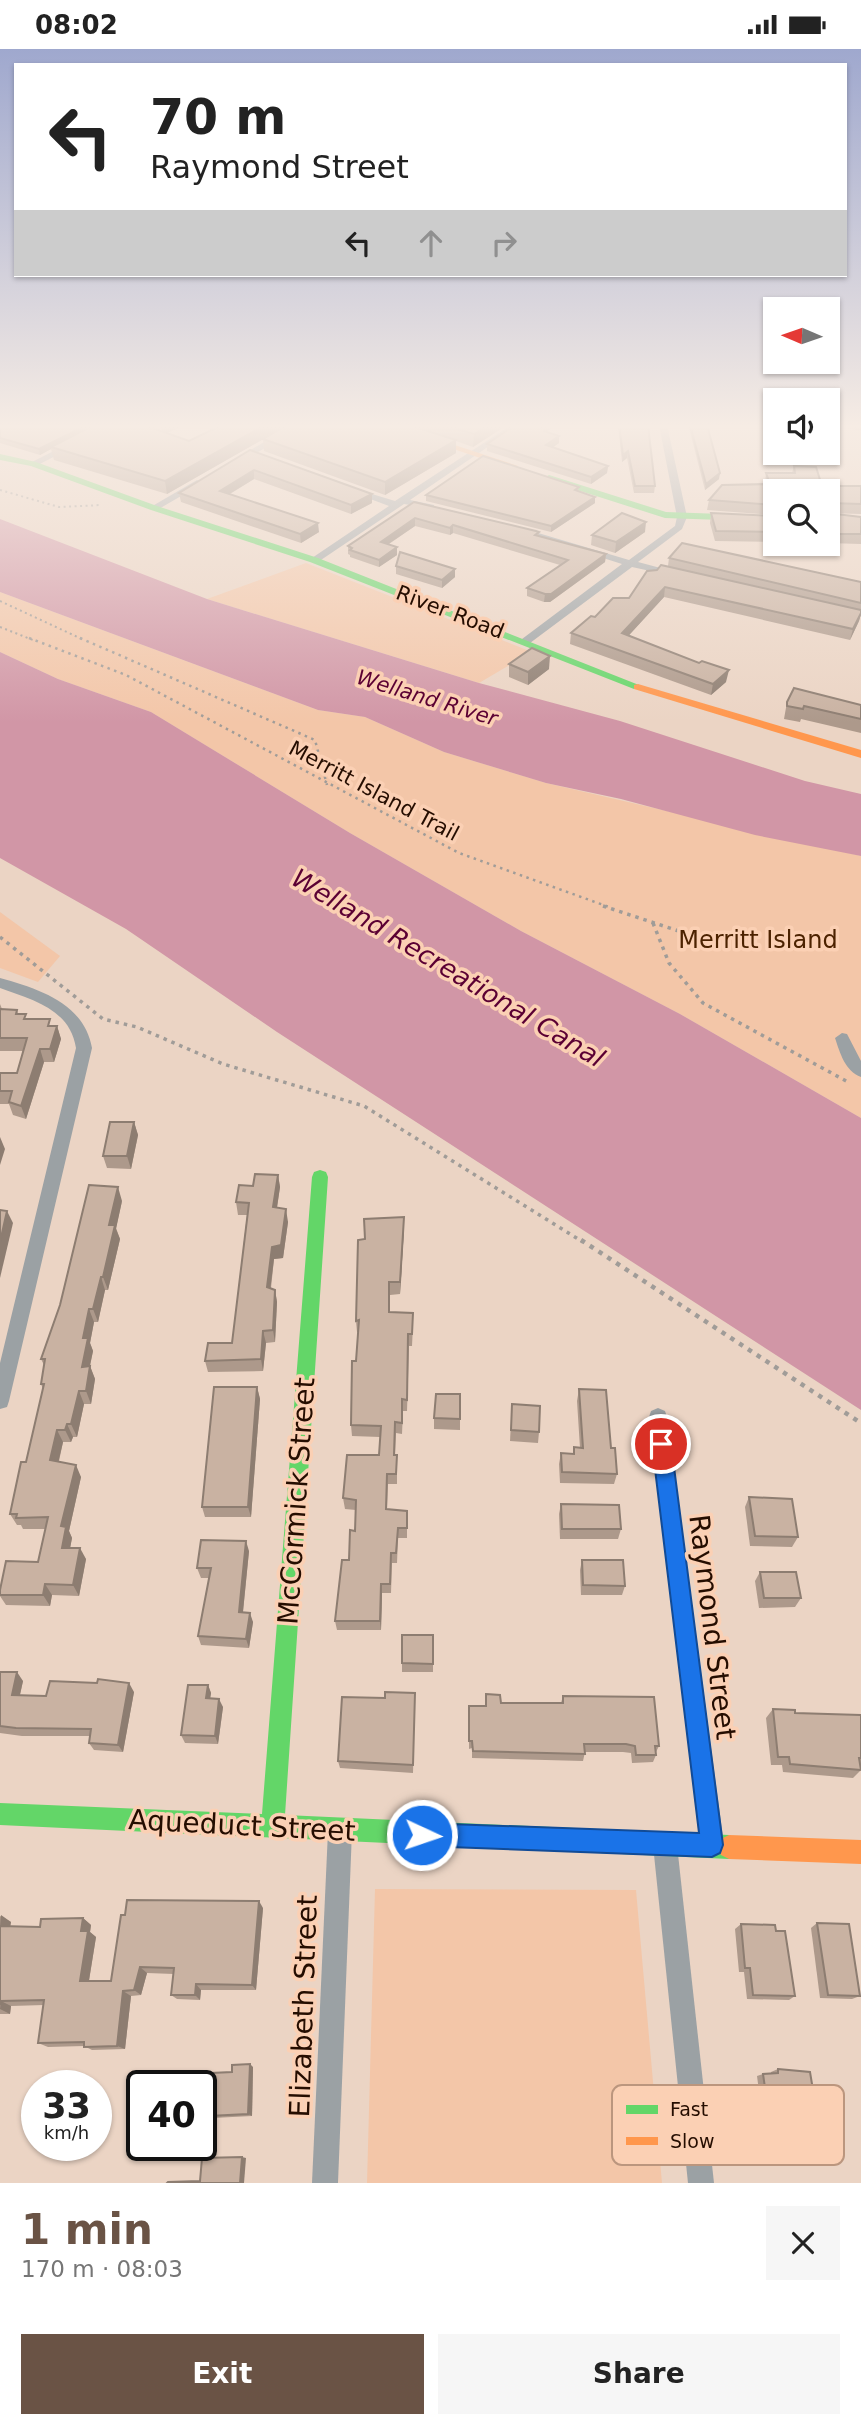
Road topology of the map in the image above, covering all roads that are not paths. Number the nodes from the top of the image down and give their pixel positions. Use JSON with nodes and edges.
{"nodes":[{"id":1,"x":205,"y":525,"type":"edge"},
{"id":2,"x":367,"y":525,"type":"edge"},
{"id":3,"x":505,"y":525,"type":"edge"},
{"id":4,"x":678,"y":525,"type":"edge"},
{"id":5,"x":314,"y":560,"type":"junction"},
{"id":6,"x":632,"y":564,"type":"junction"},
{"id":7,"x":685,"y":576,"type":"edge"},
{"id":8,"x":526,"y":641,"type":"junction"},
{"id":9,"x":861,"y":754,"type":"edge"},
{"id":10,"x":0,"y":983,"type":"edge"},
{"id":11,"x":842,"y":1038,"type":"dead end"},
{"id":12,"x":861,"y":1071,"type":"edge"},
{"id":13,"x":320,"y":1177,"type":"dead end"},
{"id":14,"x":0,"y":1401,"type":"edge"},
{"id":15,"x":658,"y":1417,"type":"dead end"},
{"id":16,"x":0,"y":1814,"type":"edge"},
{"id":17,"x":273,"y":1824,"type":"junction"},
{"id":18,"x":340,"y":1831,"type":"junction"},
{"id":19,"x":665,"y":1845,"type":"junction"},
{"id":20,"x":712,"y":1845,"type":"junction"},
{"id":21,"x":861,"y":1852,"type":"edge"},
{"id":22,"x":691,"y":2085,"type":"edge"},
{"id":23,"x":699,"y":2165,"type":"edge"},
{"id":24,"x":325,"y":2183,"type":"edge"},
{"id":25,"x":701,"y":2183,"type":"edge"}],
"edges":[{"from":1,"to":5,"type":"street","name":"River Road"},
{"from":2,"to":5,"type":"street"},
{"from":3,"to":6,"type":"street"},
{"from":4,"to":6,"type":"street"},
{"from":5,"to":8,"type":"street","name":"River Road"},
{"from":6,"to":7,"type":"street"},
{"from":6,"to":8,"type":"street"},
{"from":8,"to":9,"type":"street","name":"River Road"},
{"from":10,"to":14,"type":"street"},
{"from":11,"to":12,"type":"street"},
{"from":13,"to":17,"type":"street","name":"McCormick Street"},
{"from":15,"to":20,"type":"street","name":"Raymond Street"},
{"from":16,"to":17,"type":"street","name":"Aqueduct Street"},
{"from":17,"to":18,"type":"street","name":"Aqueduct Street"},
{"from":18,"to":19,"type":"street","name":"Aqueduct Street"},
{"from":18,"to":24,"type":"street","name":"Elizabeth Street"},
{"from":19,"to":20,"type":"street","name":"Aqueduct Street"},
{"from":19,"to":22,"type":"street"},
{"from":20,"to":21,"type":"street","name":"Aqueduct Street"},
{"from":23,"to":25,"type":"street"}]}
